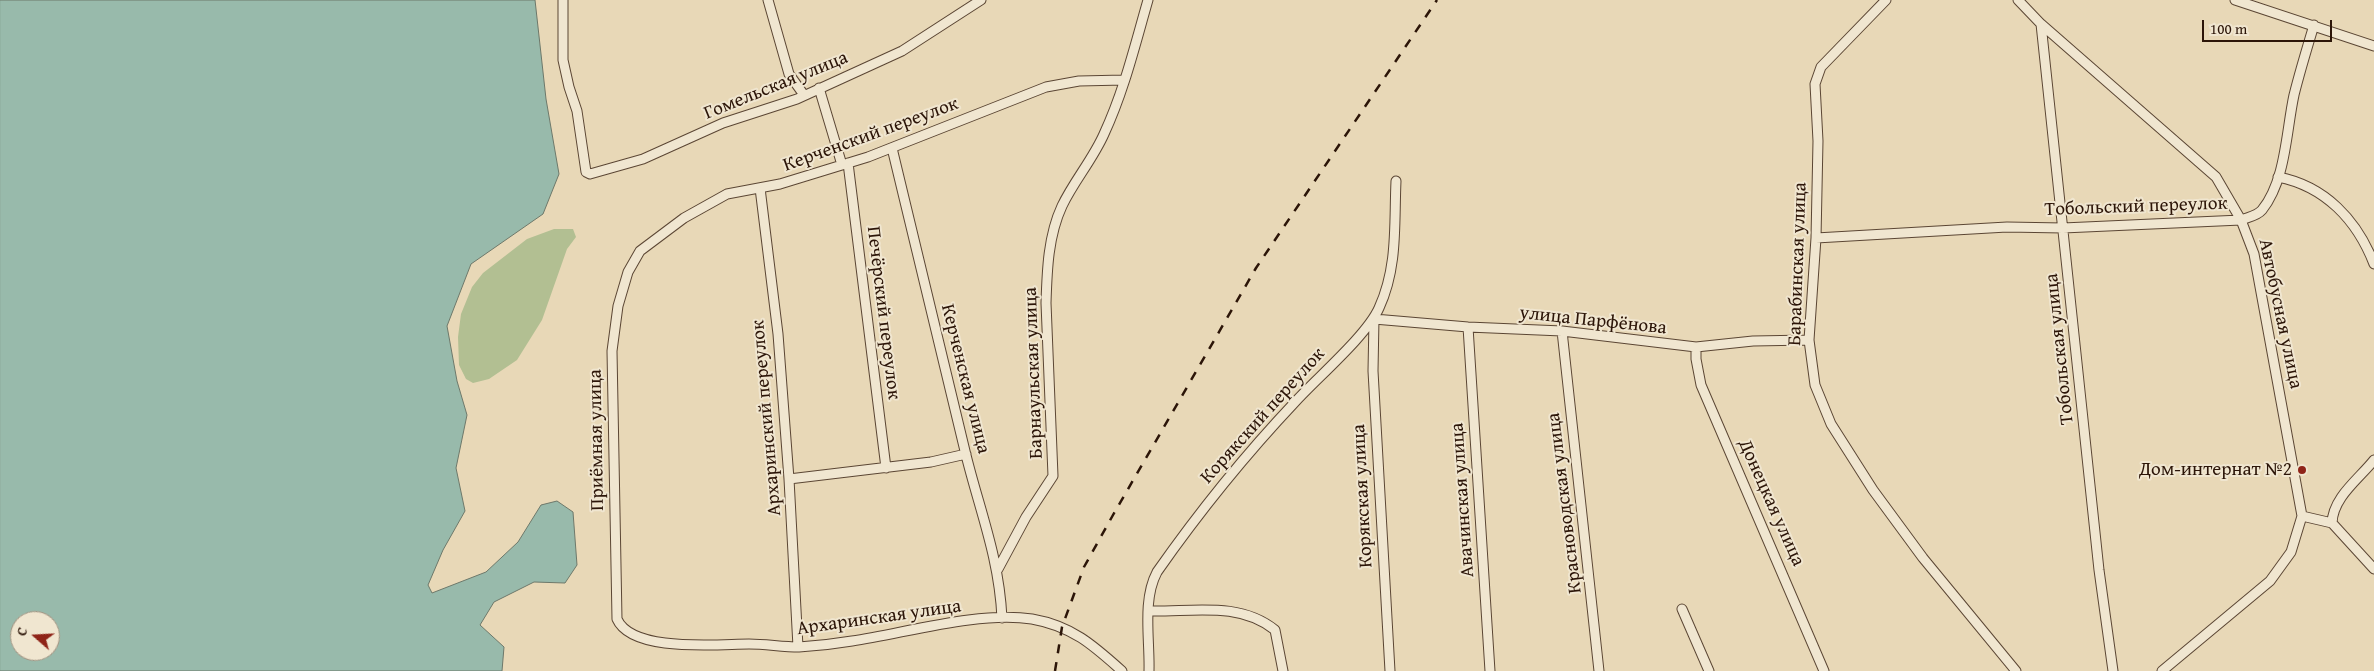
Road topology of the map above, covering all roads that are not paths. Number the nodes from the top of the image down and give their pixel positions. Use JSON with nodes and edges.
{"nodes":[{"id":1,"x":563,"y":0,"type":"edge"},
{"id":2,"x":768,"y":0,"type":"edge"},
{"id":3,"x":981,"y":0,"type":"edge"},
{"id":4,"x":1148,"y":0,"type":"edge"},
{"id":5,"x":1886,"y":0,"type":"edge"},
{"id":6,"x":2018,"y":0,"type":"edge"},
{"id":7,"x":2235,"y":0,"type":"edge"},
{"id":8,"x":2041,"y":24,"type":"junction"},
{"id":9,"x":2314,"y":25,"type":"junction"},
{"id":10,"x":2374,"y":46,"type":"edge"},
{"id":11,"x":1124,"y":80,"type":"junction"},
{"id":12,"x":819,"y":88,"type":"junction"},
{"id":13,"x":804,"y":95,"type":"junction"},
{"id":14,"x":892,"y":148,"type":"junction"},
{"id":15,"x":845,"y":164,"type":"junction"},
{"id":16,"x":2278,"y":177,"type":"junction"},
{"id":17,"x":1396,"y":180,"type":"dead end"},
{"id":18,"x":760,"y":188,"type":"junction"},
{"id":19,"x":2241,"y":220,"type":"junction"},
{"id":20,"x":2063,"y":228,"type":"junction"},
{"id":21,"x":1816,"y":238,"type":"junction"},
{"id":22,"x":640,"y":251,"type":"joint"},
{"id":23,"x":2374,"y":264,"type":"edge"},
{"id":24,"x":1374,"y":319,"type":"junction"},
{"id":25,"x":1468,"y":327,"type":"junction"},
{"id":26,"x":1562,"y":331,"type":"junction"},
{"id":27,"x":1809,"y":340,"type":"junction"},
{"id":28,"x":1696,"y":347,"type":"junction"},
{"id":29,"x":966,"y":454,"type":"junction"},
{"id":30,"x":2374,"y":460,"type":"edge"},
{"id":31,"x":886,"y":468,"type":"junction"},
{"id":32,"x":789,"y":479,"type":"junction"},
{"id":33,"x":2302,"y":516,"type":"junction"},
{"id":34,"x":2332,"y":522,"type":"junction"},
{"id":35,"x":998,"y":569,"type":"junction"},
{"id":36,"x":2374,"y":569,"type":"edge"},
{"id":37,"x":1682,"y":609,"type":"dead end"},
{"id":38,"x":1149,"y":611,"type":"junction"},
{"id":39,"x":1002,"y":618,"type":"junction"},
{"id":40,"x":626,"y":631,"type":"joint"},
{"id":41,"x":798,"y":647,"type":"junction"},
{"id":42,"x":1122,"y":671,"type":"edge"},
{"id":43,"x":1149,"y":671,"type":"edge"},
{"id":44,"x":1282,"y":671,"type":"edge"},
{"id":45,"x":1390,"y":671,"type":"edge"},
{"id":46,"x":1490,"y":671,"type":"edge"},
{"id":47,"x":1599,"y":671,"type":"edge"},
{"id":48,"x":1709,"y":671,"type":"edge"},
{"id":49,"x":1824,"y":671,"type":"edge"},
{"id":50,"x":2016,"y":671,"type":"edge"},
{"id":51,"x":2113,"y":671,"type":"edge"},
{"id":52,"x":2162,"y":671,"type":"edge"}],
"edges":[{"from":1,"to":13,"type":"street","name":"Гомельская улица"},
{"from":2,"to":13,"type":"street"},
{"from":3,"to":12,"type":"street","name":"Гомельская улица"},
{"from":4,"to":11,"type":"street","name":"Барнаульская улица"},
{"from":5,"to":21,"type":"street","name":"Барабинская улица"},
{"from":6,"to":8,"type":"street","name":"Автобусная улица"},
{"from":7,"to":9,"type":"street"},
{"from":8,"to":19,"type":"street","name":"Автобусная улица"},
{"from":8,"to":20,"type":"street","name":"Тобольская улица"},
{"from":9,"to":10,"type":"street"},
{"from":9,"to":16,"type":"street","name":"Тобольский переулок"},
{"from":11,"to":14,"type":"street","name":"Керченский переулок"},
{"from":11,"to":35,"type":"street","name":"Барнаульская улица"},
{"from":12,"to":13,"type":"street","name":"Гомельская улица"},
{"from":12,"to":15,"type":"street","name":"Печёрский переулок"},
{"from":14,"to":15,"type":"street","name":"Керченский переулок"},
{"from":14,"to":29,"type":"street","name":"Керченская улица"},
{"from":15,"to":18,"type":"street","name":"Керченский переулок"},
{"from":15,"to":31,"type":"street","name":"Печёрский переулок"},
{"from":16,"to":19,"type":"street","name":"Тобольский переулок"},
{"from":16,"to":23,"type":"street"},
{"from":17,"to":24,"type":"street","name":"Корякский переулок"},
{"from":18,"to":22,"type":"street","name":"Керченский переулок"},
{"from":18,"to":32,"type":"street","name":"Архаринский переулок"},
{"from":19,"to":20,"type":"street","name":"Тобольский переулок"},
{"from":19,"to":33,"type":"street","name":"Автобусная улица"},
{"from":20,"to":21,"type":"street","name":"Тобольский переулок"},
{"from":20,"to":51,"type":"street","name":"Тобольская улица"},
{"from":21,"to":27,"type":"street","name":"Барабинская улица"},
{"from":22,"to":40,"type":"street","name":"Приёмная улица"},
{"from":24,"to":25,"type":"street","name":"улица Парфёнова"},
{"from":24,"to":38,"type":"street","name":"Корякский переулок"},
{"from":24,"to":45,"type":"street","name":"Корякская улица"},
{"from":25,"to":26,"type":"street","name":"улица Парфёнова"},
{"from":25,"to":46,"type":"street","name":"Авачинская улица"},
{"from":26,"to":28,"type":"street","name":"улица Парфёнова"},
{"from":26,"to":47,"type":"street","name":"Красноводская улица"},
{"from":27,"to":28,"type":"street","name":"улица Парфёнова"},
{"from":27,"to":50,"type":"street","name":"Барабинская улица"},
{"from":28,"to":49,"type":"street","name":"Донецкая улица"},
{"from":29,"to":31,"type":"street"},
{"from":29,"to":35,"type":"street","name":"Керченская улица"},
{"from":30,"to":34,"type":"street"},
{"from":31,"to":32,"type":"street"},
{"from":32,"to":41,"type":"street","name":"Архаринский переулок"},
{"from":33,"to":34,"type":"street"},
{"from":33,"to":52,"type":"street","name":"Автобусная улица"},
{"from":34,"to":36,"type":"street"},
{"from":35,"to":39,"type":"street","name":"Керченская улица"},
{"from":37,"to":48,"type":"street"},
{"from":38,"to":43,"type":"street","name":"Корякский переулок"},
{"from":38,"to":44,"type":"street"},
{"from":39,"to":41,"type":"street","name":"Архаринская улица"},
{"from":39,"to":42,"type":"street","name":"Архаринская улица"},
{"from":40,"to":41,"type":"street","name":"Архаринская улица"}]}
